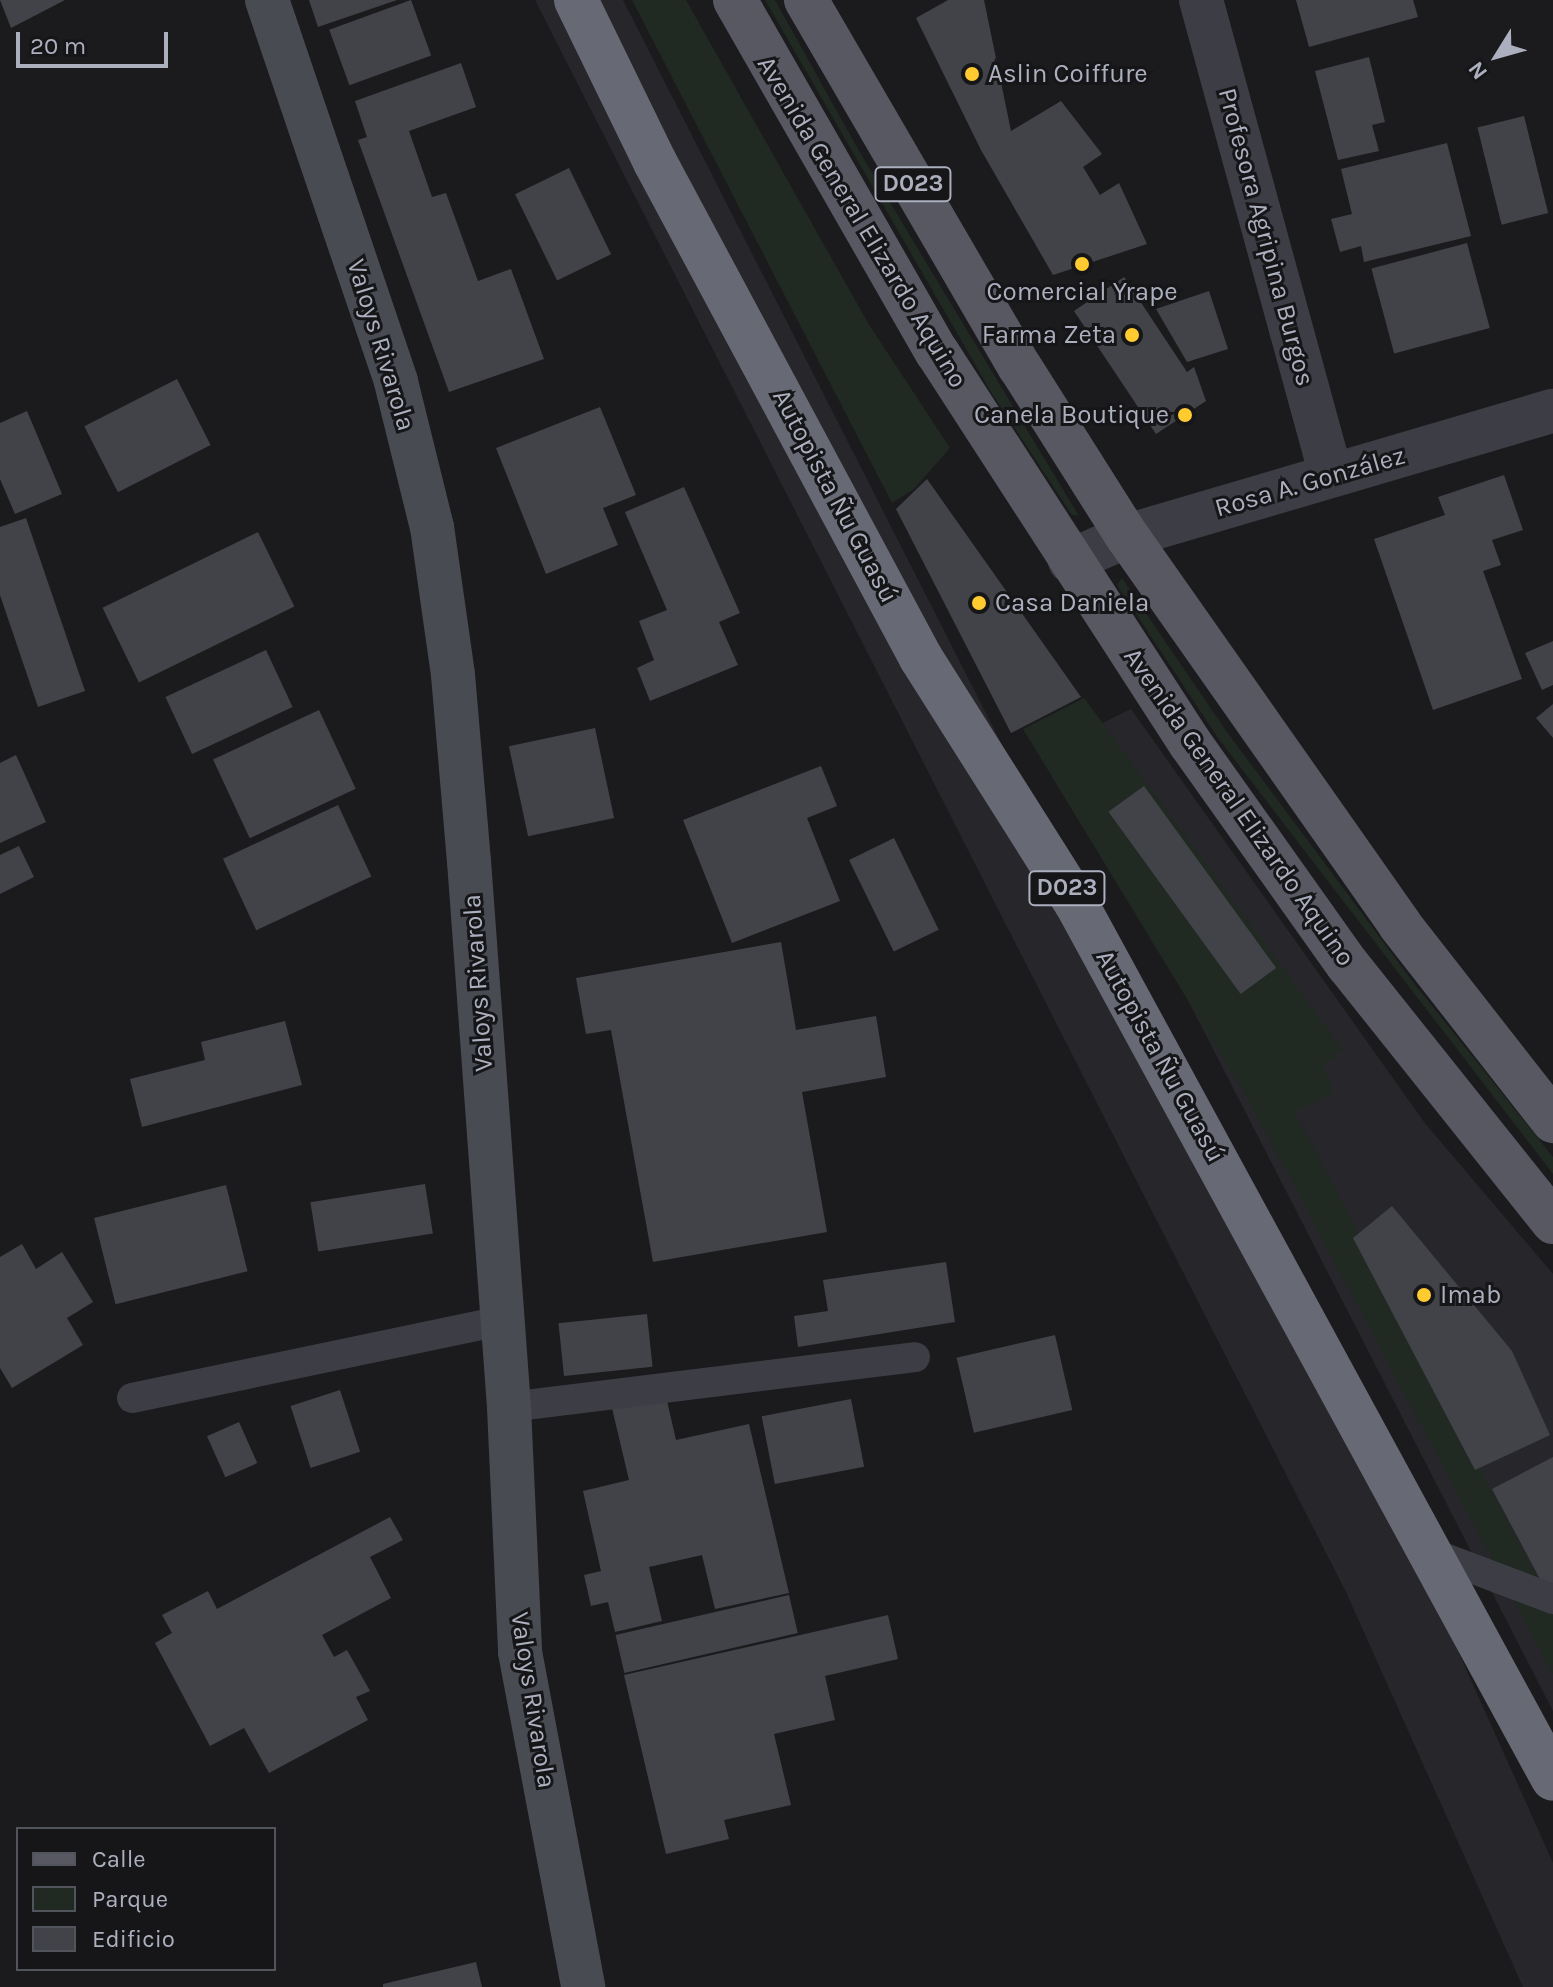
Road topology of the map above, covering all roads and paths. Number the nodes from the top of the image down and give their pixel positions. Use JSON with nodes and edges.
{"nodes":[{"id":1,"x":267,"y":0,"type":"edge"},
{"id":2,"x":576,"y":0,"type":"edge"},
{"id":3,"x":735,"y":0,"type":"edge"},
{"id":4,"x":806,"y":0,"type":"edge"},
{"id":5,"x":1201,"y":0,"type":"edge"},
{"id":6,"x":1553,"y":411,"type":"edge"},
{"id":7,"x":1331,"y":474,"type":"junction"},
{"id":8,"x":1127,"y":536,"type":"junction"},
{"id":9,"x":1070,"y":561,"type":"junction"},
{"id":10,"x":1553,"y":1121,"type":"edge"},
{"id":11,"x":1553,"y":1222,"type":"edge"},
{"id":12,"x":501,"y":1321,"type":"junction"},
{"id":13,"x":915,"y":1357,"type":"dead end"},
{"id":14,"x":132,"y":1398,"type":"dead end"},
{"id":15,"x":509,"y":1407,"type":"junction"},
{"id":16,"x":1434,"y":1554,"type":"junction"},
{"id":17,"x":1553,"y":1599,"type":"edge"},
{"id":18,"x":1553,"y":1779,"type":"edge"},
{"id":19,"x":583,"y":1987,"type":"edge"}],
"edges":[{"from":1,"to":12,"type":"street","name":"Valoys Rivarola"},
{"from":2,"to":16,"type":"highway","name":"Autopista Ñu Guasú","number":"D023"},
{"from":3,"to":9,"type":"main road","name":"Avenida General Elizardo Aquino"},
{"from":4,"to":8,"type":"main road","number":"D023"},
{"from":5,"to":7,"type":"street","name":"Profesora Agripina Burgos"},
{"from":6,"to":7,"type":"street","name":"Rosa A. González"},
{"from":7,"to":8,"type":"street","name":"Rosa A. González"},
{"from":8,"to":9,"type":"street","name":"Rosa A. González"},
{"from":8,"to":10,"type":"main road","number":"D023"},
{"from":9,"to":11,"type":"main road","name":"Avenida General Elizardo Aquino"},
{"from":12,"to":14,"type":"lane"},
{"from":12,"to":15,"type":"street","name":"Valoys Rivarola"},
{"from":13,"to":15,"type":"lane"},
{"from":15,"to":19,"type":"street","name":"Valoys Rivarola"},
{"from":16,"to":17,"type":"lane"},
{"from":16,"to":18,"type":"highway","name":"Autopista Ñu Guasú","number":"D023"}]}
